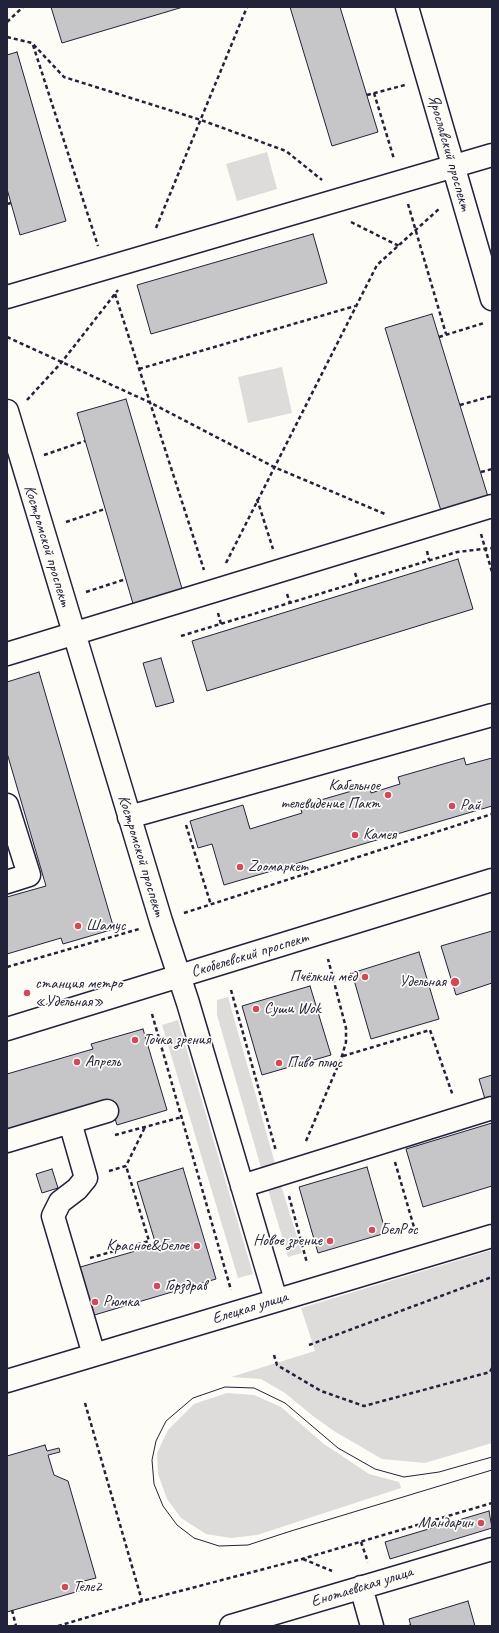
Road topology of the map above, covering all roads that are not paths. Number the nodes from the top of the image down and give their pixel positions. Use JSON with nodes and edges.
{"nodes":[{"id":1,"x":407,"y":7,"type":"edge"},
{"id":2,"x":492,"y":155,"type":"edge"},
{"id":3,"x":454,"y":166,"type":"junction"},
{"id":4,"x":7,"y":297,"type":"edge"},
{"id":5,"x":492,"y":299,"type":"edge"},
{"id":6,"x":7,"y":411,"type":"edge"},
{"id":7,"x":483,"y":509,"type":"edge"},
{"id":8,"x":74,"y":634,"type":"junction"},
{"id":9,"x":7,"y":654,"type":"edge"},
{"id":10,"x":492,"y":714,"type":"edge"},
{"id":11,"x":7,"y":805,"type":"edge"},
{"id":12,"x":129,"y":817,"type":"junction"},
{"id":13,"x":492,"y":880,"type":"edge"},
{"id":14,"x":7,"y":882,"type":"edge"},
{"id":15,"x":179,"y":977,"type":"junction"},
{"id":16,"x":7,"y":1029,"type":"edge"},
{"id":17,"x":492,"y":1108,"type":"edge"},
{"id":18,"x":107,"y":1111,"type":"road end"},
{"id":19,"x":70,"y":1122,"type":"junction"},
{"id":20,"x":7,"y":1141,"type":"edge"},
{"id":21,"x":242,"y":1186,"type":"junction"},
{"id":22,"x":492,"y":1236,"type":"edge"},
{"id":23,"x":276,"y":1300,"type":"junction"},
{"id":24,"x":94,"y":1355,"type":"junction"},
{"id":25,"x":7,"y":1381,"type":"edge"},
{"id":26,"x":492,"y":1549,"type":"edge"},
{"id":27,"x":361,"y":1588,"type":"junction"},
{"id":28,"x":231,"y":1626,"type":"edge"},
{"id":29,"x":372,"y":1626,"type":"edge"}],
"edges":[{"from":1,"to":3,"type":"street","name":"Ярославский проспект"},
{"from":2,"to":3,"type":"street"},
{"from":3,"to":4,"type":"street"},
{"from":3,"to":5,"type":"street","name":"Ярославский проспект"},
{"from":6,"to":8,"type":"street","name":"Костромской проспект"},
{"from":7,"to":8,"type":"street"},
{"from":8,"to":9,"type":"street"},
{"from":8,"to":12,"type":"street","name":"Костромской проспект"},
{"from":10,"to":12,"type":"street"},
{"from":11,"to":14,"type":"street"},
{"from":12,"to":15,"type":"street","name":"Костромской проспект"},
{"from":13,"to":15,"type":"street","name":"Скобелевский проспект"},
{"from":15,"to":16,"type":"street","name":"Скобелевский проспект"},
{"from":15,"to":21,"type":"street","name":"Костромской проспект"},
{"from":17,"to":21,"type":"street"},
{"from":18,"to":19,"type":"street"},
{"from":19,"to":20,"type":"street"},
{"from":19,"to":24,"type":"street"},
{"from":21,"to":23,"type":"street","name":"Костромской проспект"},
{"from":22,"to":23,"type":"street","name":"Елецкая улица"},
{"from":23,"to":24,"type":"street","name":"Елецкая улица"},
{"from":24,"to":25,"type":"street","name":"Елецкая улица"},
{"from":26,"to":27,"type":"street","name":"Енотаевская улица"},
{"from":27,"to":28,"type":"street","name":"Енотаевская улица"},
{"from":27,"to":29,"type":"street"}]}
